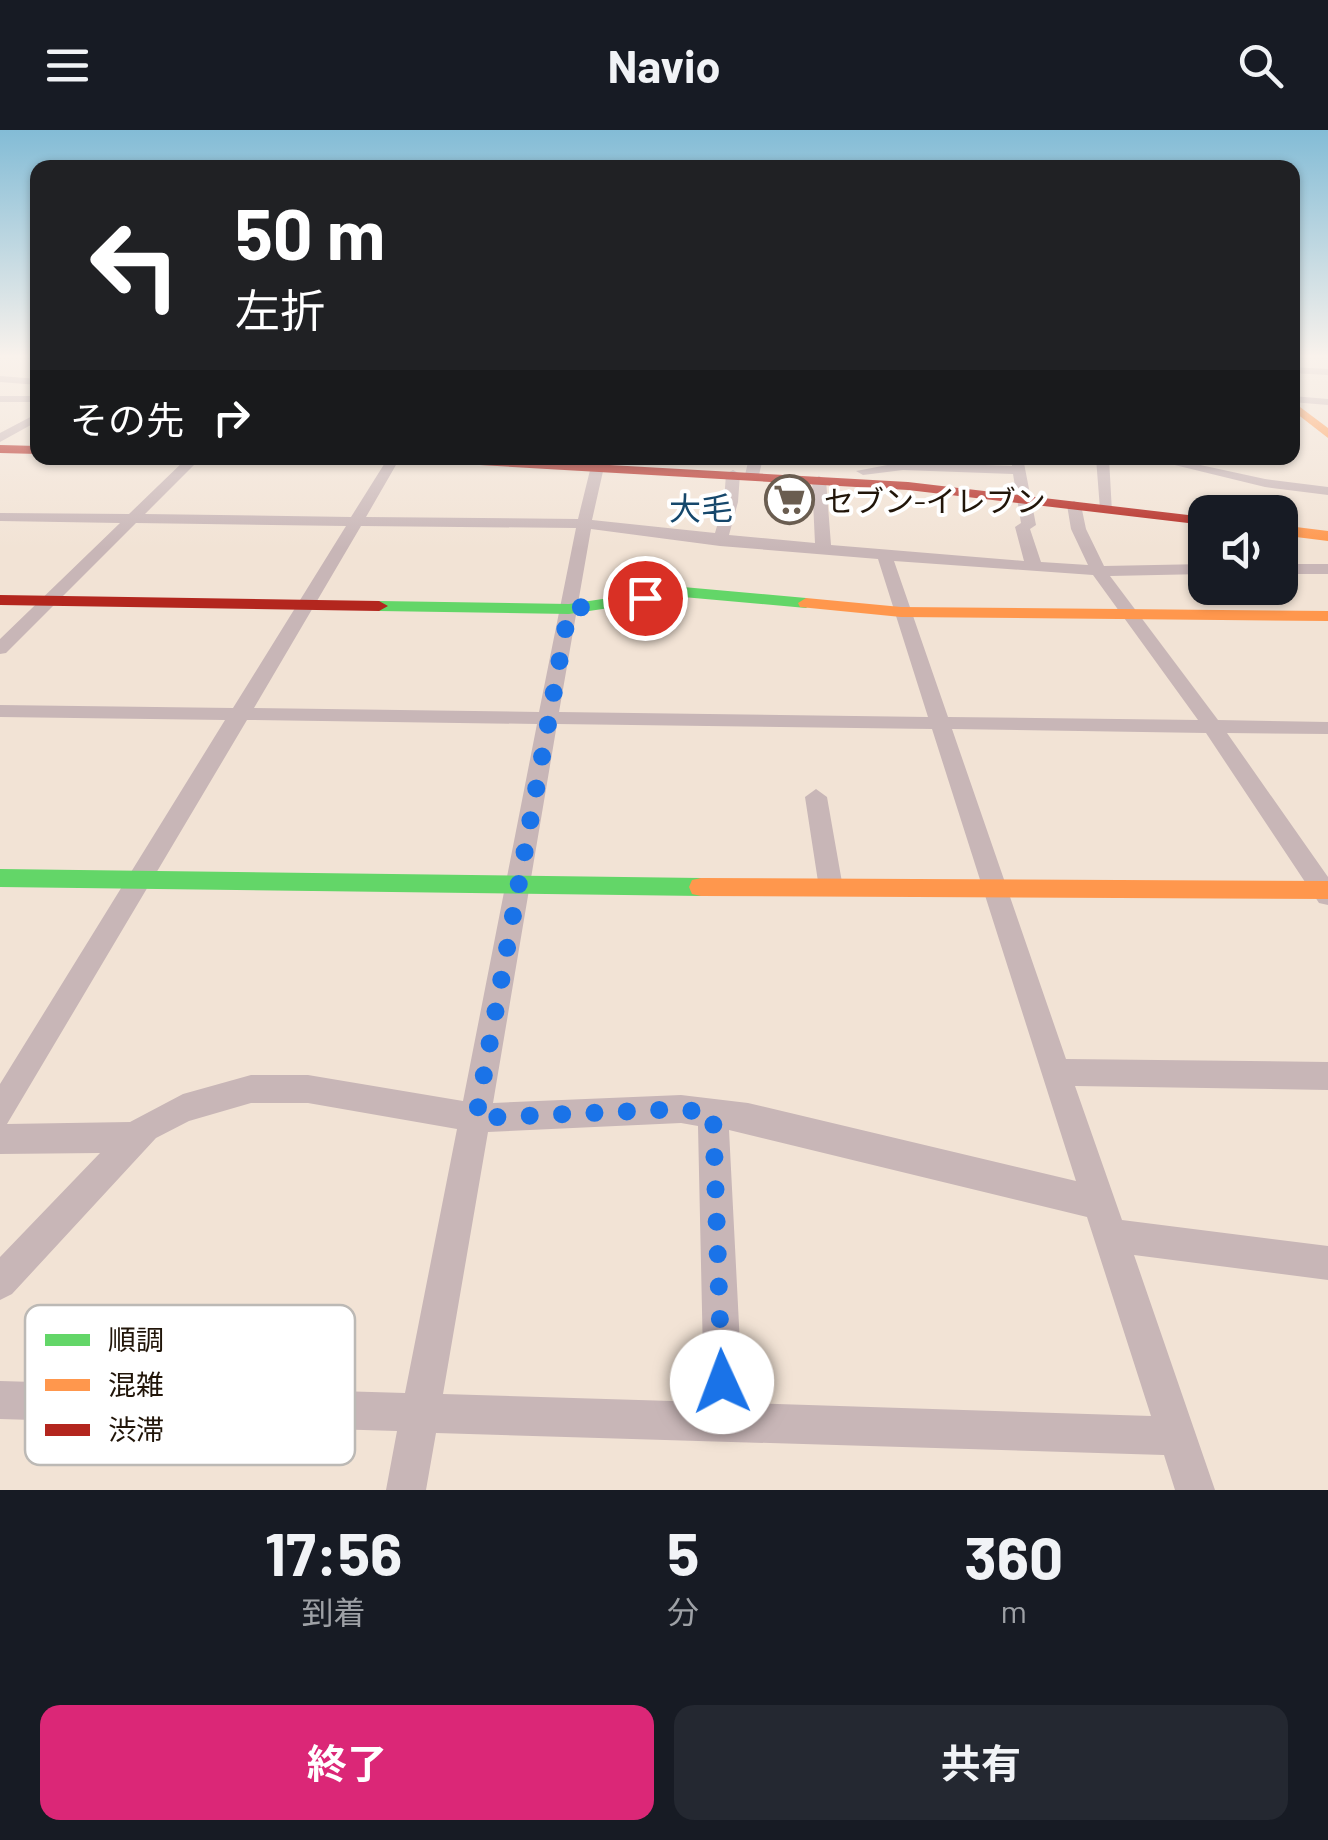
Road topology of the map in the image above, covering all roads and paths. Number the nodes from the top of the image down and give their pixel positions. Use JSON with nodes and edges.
{"nodes":[{"id":1,"x":29,"y":421,"type":"edge"},
{"id":2,"x":0,"y":438,"type":"edge"},
{"id":3,"x":0,"y":449,"type":"edge"},
{"id":4,"x":30,"y":450,"type":"edge"},
{"id":5,"x":187,"y":465,"type":"edge"},
{"id":6,"x":390,"y":465,"type":"edge"},
{"id":7,"x":597,"y":465,"type":"edge"},
{"id":8,"x":672,"y":465,"type":"edge"},
{"id":9,"x":961,"y":465,"type":"edge"},
{"id":10,"x":1019,"y":465,"type":"edge"},
{"id":11,"x":1103,"y":465,"type":"edge"},
{"id":12,"x":1200,"y":465,"type":"edge"},
{"id":13,"x":747,"y":469,"type":"edge"},
{"id":14,"x":860,"y":470,"type":"edge"},
{"id":15,"x":819,"y":480,"type":"junction"},
{"id":16,"x":1328,"y":490,"type":"edge"},
{"id":17,"x":1028,"y":500,"type":"junction"},
{"id":18,"x":1074,"y":505,"type":"junction"},
{"id":19,"x":1108,"y":510,"type":"junction"},
{"id":20,"x":0,"y":517,"type":"edge"},
{"id":21,"x":132,"y":518,"type":"junction"},
{"id":22,"x":1188,"y":519,"type":"edge"},
{"id":23,"x":355,"y":523,"type":"junction"},
{"id":24,"x":584,"y":524,"type":"junction"},
{"id":25,"x":1298,"y":532,"type":"edge"},
{"id":26,"x":1328,"y":536,"type":"edge"},
{"id":27,"x":720,"y":540,"type":"junction"},
{"id":28,"x":823,"y":546,"type":"junction"},
{"id":29,"x":882,"y":552,"type":"junction"},
{"id":30,"x":1034,"y":567,"type":"junction"},
{"id":31,"x":1188,"y":569,"type":"edge"},
{"id":32,"x":1298,"y":569,"type":"edge"},
{"id":33,"x":1328,"y":569,"type":"edge"},
{"id":34,"x":1101,"y":571,"type":"junction"},
{"id":35,"x":0,"y":600,"type":"edge"},
{"id":36,"x":50,"y":600,"type":"junction"},
{"id":37,"x":305,"y":606,"type":"junction"},
{"id":38,"x":569,"y":609,"type":"junction"},
{"id":39,"x":901,"y":612,"type":"junction"},
{"id":40,"x":1127,"y":614,"type":"junction"},
{"id":41,"x":1328,"y":616,"type":"edge"},
{"id":42,"x":0,"y":649,"type":"edge"},
{"id":43,"x":0,"y":711,"type":"edge"},
{"id":44,"x":240,"y":714,"type":"junction"},
{"id":45,"x":550,"y":718,"type":"junction"},
{"id":46,"x":940,"y":722,"type":"junction"},
{"id":47,"x":1209,"y":726,"type":"junction"},
{"id":48,"x":1328,"y":728,"type":"edge"},
{"id":49,"x":816,"y":797,"type":"dead end"},
{"id":50,"x":0,"y":878,"type":"edge"},
{"id":51,"x":140,"y":881,"type":"junction"},
{"id":52,"x":520,"y":885,"type":"junction"},
{"id":53,"x":831,"y":888,"type":"junction"},
{"id":54,"x":993,"y":891,"type":"junction"},
{"id":55,"x":1326,"y":892,"type":"edge"},
{"id":56,"x":1054,"y":1072,"type":"junction"},
{"id":57,"x":1328,"y":1076,"type":"edge"},
{"id":58,"x":0,"y":1112,"type":"edge"},
{"id":59,"x":713,"y":1114,"type":"junction"},
{"id":60,"x":476,"y":1118,"type":"junction"},
{"id":61,"x":136,"y":1136,"type":"junction"},
{"id":62,"x":0,"y":1139,"type":"edge"},
{"id":63,"x":1104,"y":1219,"type":"junction"},
{"id":64,"x":1328,"y":1263,"type":"edge"},
{"id":65,"x":0,"y":1282,"type":"edge"},
{"id":66,"x":0,"y":1400,"type":"edge"},
{"id":67,"x":25,"y":1401,"type":"edge"},
{"id":68,"x":355,"y":1409,"type":"edge"},
{"id":69,"x":420,"y":1411,"type":"junction"},
{"id":70,"x":724,"y":1421,"type":"junction"},
{"id":71,"x":1176,"y":1436,"type":"junction"},
{"id":72,"x":406,"y":1490,"type":"edge"},
{"id":73,"x":1195,"y":1490,"type":"edge"}],
"edges":[{"from":1,"to":2,"type":"street"},
{"from":3,"to":4,"type":"street"},
{"from":5,"to":21,"type":"street"},
{"from":6,"to":23,"type":"street"},
{"from":7,"to":24,"type":"street"},
{"from":8,"to":13,"type":"street"},
{"from":9,"to":14,"type":"street"},
{"from":10,"to":17,"type":"street"},
{"from":11,"to":19,"type":"street"},
{"from":12,"to":16,"type":"street"},
{"from":13,"to":15,"type":"street"},
{"from":13,"to":27,"type":"street"},
{"from":14,"to":15,"type":"street"},
{"from":14,"to":17,"type":"street"},
{"from":15,"to":28,"type":"street"},
{"from":17,"to":18,"type":"street"},
{"from":17,"to":30,"type":"street"},
{"from":18,"to":19,"type":"street"},
{"from":18,"to":34,"type":"street"},
{"from":19,"to":22,"type":"street"},
{"from":20,"to":21,"type":"street"},
{"from":21,"to":23,"type":"street"},
{"from":21,"to":36,"type":"street"},
{"from":23,"to":24,"type":"street"},
{"from":23,"to":37,"type":"street"},
{"from":24,"to":27,"type":"street"},
{"from":24,"to":38,"type":"street"},
{"from":25,"to":26,"type":"street"},
{"from":27,"to":28,"type":"street"},
{"from":28,"to":29,"type":"street"},
{"from":29,"to":30,"type":"street"},
{"from":29,"to":39,"type":"street"},
{"from":30,"to":34,"type":"street"},
{"from":31,"to":34,"type":"street"},
{"from":32,"to":33,"type":"street"},
{"from":34,"to":40,"type":"street"},
{"from":35,"to":36,"type":"street"},
{"from":36,"to":37,"type":"street"},
{"from":36,"to":42,"type":"street"},
{"from":37,"to":38,"type":"street"},
{"from":37,"to":44,"type":"street"},
{"from":38,"to":39,"type":"street"},
{"from":38,"to":45,"type":"street"},
{"from":39,"to":40,"type":"street"},
{"from":39,"to":46,"type":"street"},
{"from":40,"to":41,"type":"street"},
{"from":40,"to":47,"type":"street"},
{"from":43,"to":44,"type":"street"},
{"from":44,"to":45,"type":"street"},
{"from":44,"to":51,"type":"street"},
{"from":45,"to":46,"type":"street"},
{"from":45,"to":52,"type":"street"},
{"from":46,"to":47,"type":"street"},
{"from":46,"to":54,"type":"street"},
{"from":47,"to":48,"type":"street"},
{"from":47,"to":55,"type":"street"},
{"from":49,"to":53,"type":"street"},
{"from":50,"to":51,"type":"street"},
{"from":51,"to":52,"type":"street"},
{"from":51,"to":58,"type":"street"},
{"from":52,"to":53,"type":"street"},
{"from":52,"to":60,"type":"street"},
{"from":53,"to":54,"type":"street"},
{"from":54,"to":55,"type":"street"},
{"from":54,"to":56,"type":"street"},
{"from":56,"to":57,"type":"street"},
{"from":56,"to":63,"type":"street"},
{"from":59,"to":60,"type":"street"},
{"from":59,"to":63,"type":"street"},
{"from":59,"to":70,"type":"street"},
{"from":60,"to":61,"type":"street"},
{"from":60,"to":69,"type":"street"},
{"from":61,"to":62,"type":"street"},
{"from":61,"to":65,"type":"street"},
{"from":63,"to":64,"type":"street"},
{"from":63,"to":71,"type":"street"},
{"from":66,"to":67,"type":"street"},
{"from":68,"to":69,"type":"street"},
{"from":69,"to":70,"type":"street"},
{"from":69,"to":72,"type":"street"},
{"from":70,"to":71,"type":"street"},
{"from":71,"to":73,"type":"street"}]}
